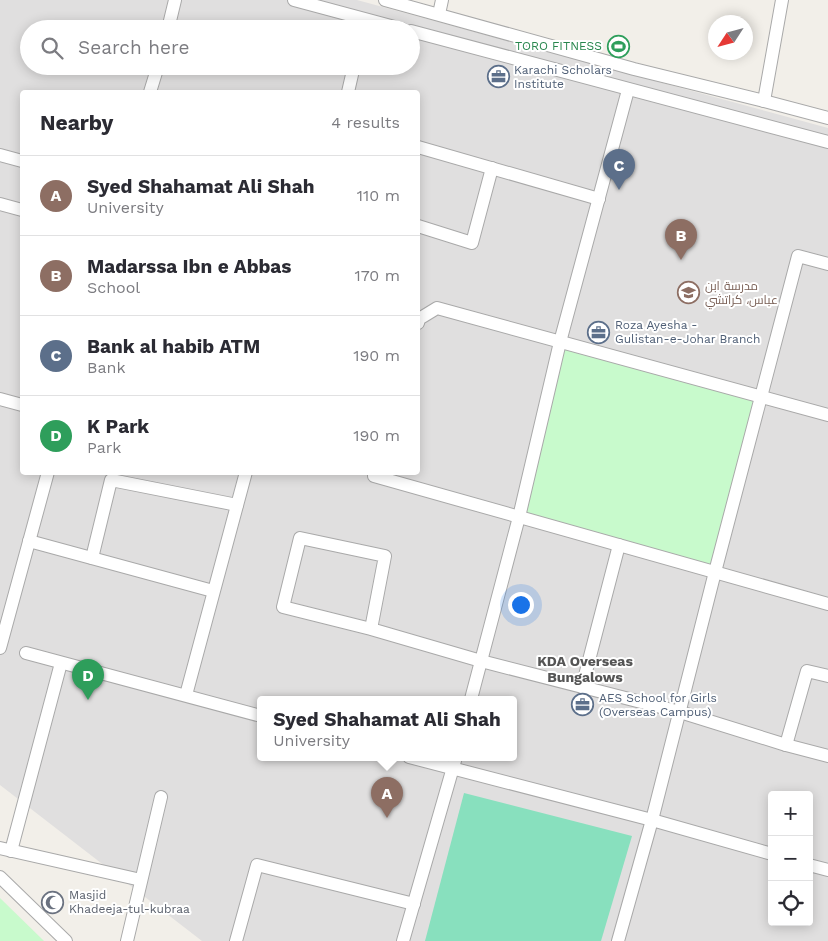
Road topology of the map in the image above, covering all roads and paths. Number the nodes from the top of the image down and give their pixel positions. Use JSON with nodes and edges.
{"nodes":[{"id":1,"x":175,"y":0,"type":"edge"},
{"id":2,"x":294,"y":0,"type":"edge"},
{"id":3,"x":385,"y":0,"type":"edge"},
{"id":4,"x":442,"y":0,"type":"edge"},
{"id":5,"x":782,"y":0,"type":"edge"},
{"id":6,"x":439,"y":14,"type":"junction"},
{"id":7,"x":170,"y":20,"type":"edge"},
{"id":8,"x":352,"y":20,"type":"edge"},
{"id":9,"x":420,"y":33,"type":"edge"},
{"id":10,"x":155,"y":75,"type":"edge"},
{"id":11,"x":352,"y":75,"type":"edge"},
{"id":12,"x":151,"y":90,"type":"edge"},
{"id":13,"x":348,"y":90,"type":"edge"},
{"id":14,"x":628,"y":90,"type":"junction"},
{"id":15,"x":764,"y":100,"type":"junction"},
{"id":16,"x":828,"y":118,"type":"edge"},
{"id":17,"x":828,"y":142,"type":"edge"},
{"id":18,"x":420,"y":148,"type":"edge"},
{"id":19,"x":0,"y":155,"type":"edge"},
{"id":20,"x":20,"y":160,"type":"edge"},
{"id":21,"x":492,"y":168,"type":"junction"},
{"id":22,"x":599,"y":199,"type":"junction"},
{"id":23,"x":0,"y":204,"type":"edge"},
{"id":24,"x":20,"y":209,"type":"edge"},
{"id":25,"x":420,"y":227,"type":"edge"},
{"id":26,"x":828,"y":264,"type":"edge"},
{"id":27,"x":420,"y":318,"type":"edge"},
{"id":28,"x":560,"y":342,"type":"junction"},
{"id":29,"x":761,"y":398,"type":"junction"},
{"id":30,"x":0,"y":399,"type":"edge"},
{"id":31,"x":20,"y":404,"type":"edge"},
{"id":32,"x":828,"y":415,"type":"edge"},
{"id":33,"x":47,"y":475,"type":"edge"},
{"id":34,"x":245,"y":475,"type":"edge"},
{"id":35,"x":374,"y":475,"type":"edge"},
{"id":36,"x":237,"y":504,"type":"junction"},
{"id":37,"x":518,"y":517,"type":"junction"},
{"id":38,"x":29,"y":541,"type":"junction"},
{"id":39,"x":619,"y":546,"type":"junction"},
{"id":40,"x":92,"y":558,"type":"junction"},
{"id":41,"x":715,"y":572,"type":"junction"},
{"id":42,"x":213,"y":591,"type":"junction"},
{"id":43,"x":828,"y":604,"type":"edge"},
{"id":44,"x":371,"y":629,"type":"junction"},
{"id":45,"x":0,"y":648,"type":"edge"},
{"id":46,"x":26,"y":653,"type":"dead end"},
{"id":47,"x":481,"y":661,"type":"junction"},
{"id":48,"x":61,"y":663,"type":"junction"},
{"id":49,"x":828,"y":676,"type":"edge"},
{"id":50,"x":582,"y":687,"type":"junction"},
{"id":51,"x":186,"y":695,"type":"junction"},
{"id":52,"x":472,"y":696,"type":"edge"},
{"id":53,"x":680,"y":712,"type":"junction"},
{"id":54,"x":257,"y":715,"type":"edge"},
{"id":55,"x":786,"y":745,"type":"junction"},
{"id":56,"x":828,"y":756,"type":"edge"},
{"id":57,"x":439,"y":761,"type":"edge"},
{"id":58,"x":454,"y":763,"type":"edge"},
{"id":59,"x":161,"y":797,"type":"dead end"},
{"id":60,"x":652,"y":820,"type":"junction"},
{"id":61,"x":6,"y":849,"type":"edge"},
{"id":62,"x":768,"y":853,"type":"edge"},
{"id":63,"x":813,"y":866,"type":"edge"},
{"id":64,"x":828,"y":870,"type":"edge"},
{"id":65,"x":0,"y":877,"type":"edge"},
{"id":66,"x":141,"y":880,"type":"junction"},
{"id":67,"x":414,"y":904,"type":"junction"},
{"id":68,"x":66,"y":941,"type":"edge"},
{"id":69,"x":126,"y":941,"type":"edge"},
{"id":70,"x":236,"y":941,"type":"edge"},
{"id":71,"x":403,"y":941,"type":"edge"},
{"id":72,"x":618,"y":941,"type":"edge"}],
"edges":[{"from":1,"to":7,"type":"street"},
{"from":2,"to":8,"type":"street"},
{"from":3,"to":6,"type":"street"},
{"from":4,"to":6,"type":"street"},
{"from":5,"to":15,"type":"street"},
{"from":6,"to":15,"type":"street"},
{"from":9,"to":14,"type":"street"},
{"from":10,"to":12,"type":"street"},
{"from":11,"to":13,"type":"street"},
{"from":14,"to":17,"type":"street"},
{"from":14,"to":22,"type":"street"},
{"from":15,"to":16,"type":"street"},
{"from":18,"to":21,"type":"street"},
{"from":19,"to":20,"type":"street"},
{"from":21,"to":22,"type":"street"},
{"from":21,"to":25,"type":"street"},
{"from":22,"to":28,"type":"street"},
{"from":23,"to":24,"type":"street"},
{"from":26,"to":29,"type":"street"},
{"from":27,"to":28,"type":"street"},
{"from":28,"to":29,"type":"street"},
{"from":28,"to":37,"type":"street"},
{"from":29,"to":32,"type":"street"},
{"from":29,"to":41,"type":"street"},
{"from":30,"to":31,"type":"street"},
{"from":33,"to":38,"type":"street"},
{"from":34,"to":36,"type":"street"},
{"from":35,"to":37,"type":"street"},
{"from":36,"to":40,"type":"street"},
{"from":36,"to":42,"type":"street"},
{"from":37,"to":39,"type":"street"},
{"from":37,"to":47,"type":"street"},
{"from":38,"to":40,"type":"street"},
{"from":38,"to":45,"type":"street"},
{"from":39,"to":41,"type":"street"},
{"from":39,"to":50,"type":"street"},
{"from":40,"to":42,"type":"street"},
{"from":41,"to":43,"type":"street"},
{"from":41,"to":53,"type":"street"},
{"from":42,"to":51,"type":"street"},
{"from":44,"to":44,"type":"street"},
{"from":44,"to":47,"type":"street"},
{"from":46,"to":48,"type":"street"},
{"from":47,"to":50,"type":"street"},
{"from":47,"to":52,"type":"street"},
{"from":48,"to":51,"type":"street"},
{"from":48,"to":61,"type":"street"},
{"from":49,"to":55,"type":"street"},
{"from":50,"to":53,"type":"street"},
{"from":51,"to":54,"type":"street"},
{"from":53,"to":55,"type":"street"},
{"from":53,"to":60,"type":"street"},
{"from":55,"to":56,"type":"street"},
{"from":57,"to":58,"type":"street"},
{"from":58,"to":60,"type":"street"},
{"from":58,"to":67,"type":"street"},
{"from":59,"to":66,"type":"street"},
{"from":60,"to":62,"type":"street"},
{"from":60,"to":72,"type":"street"},
{"from":61,"to":66,"type":"street"},
{"from":63,"to":64,"type":"street"},
{"from":65,"to":68,"type":"street"},
{"from":66,"to":69,"type":"street"},
{"from":67,"to":70,"type":"street"},
{"from":67,"to":71,"type":"street"}]}
